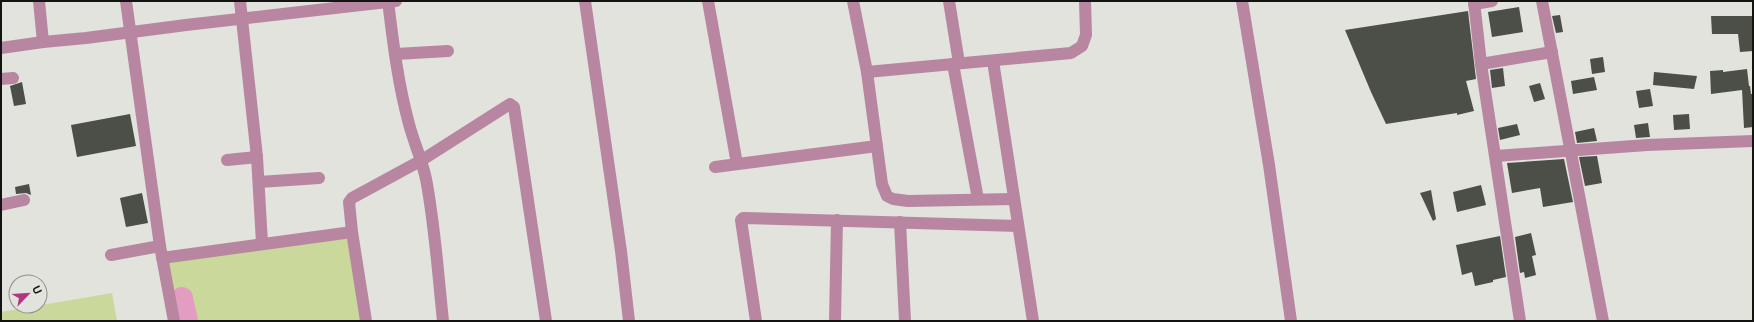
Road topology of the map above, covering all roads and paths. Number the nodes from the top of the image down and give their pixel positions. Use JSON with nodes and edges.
{"nodes":[{"id":1,"x":39,"y":1,"type":"edge"},
{"id":2,"x":126,"y":1,"type":"edge"},
{"id":3,"x":240,"y":1,"type":"edge"},
{"id":4,"x":391,"y":1,"type":"edge"},
{"id":5,"x":585,"y":1,"type":"edge"},
{"id":6,"x":708,"y":1,"type":"edge"},
{"id":7,"x":853,"y":1,"type":"edge"},
{"id":8,"x":949,"y":1,"type":"edge"},
{"id":9,"x":1085,"y":1,"type":"edge"},
{"id":10,"x":1242,"y":1,"type":"edge"},
{"id":11,"x":1492,"y":1,"type":"edge"},
{"id":12,"x":1542,"y":1,"type":"edge"},
{"id":13,"x":1474,"y":2,"type":"edge"},
{"id":14,"x":242,"y":19,"type":"junction"},
{"id":15,"x":131,"y":32,"type":"junction"},
{"id":16,"x":43,"y":42,"type":"junction"},
{"id":17,"x":1,"y":48,"type":"edge"},
{"id":18,"x":448,"y":51,"type":"dead end"},
{"id":19,"x":1552,"y":52,"type":"junction"},
{"id":20,"x":396,"y":54,"type":"junction"},
{"id":21,"x":993,"y":61,"type":"junction"},
{"id":22,"x":956,"y":63,"type":"junction"},
{"id":23,"x":1481,"y":64,"type":"junction"},
{"id":24,"x":867,"y":72,"type":"junction"},
{"id":25,"x":1753,"y":141,"type":"edge"},
{"id":26,"x":878,"y":146,"type":"junction"},
{"id":27,"x":1571,"y":149,"type":"junction"},
{"id":28,"x":257,"y":156,"type":"junction"},
{"id":29,"x":1496,"y":156,"type":"junction"},
{"id":30,"x":227,"y":160,"type":"dead end"},
{"id":31,"x":422,"y":160,"type":"junction"},
{"id":32,"x":737,"y":164,"type":"junction"},
{"id":33,"x":714,"y":167,"type":"dead end"},
{"id":34,"x":319,"y":178,"type":"dead end"},
{"id":35,"x":259,"y":182,"type":"junction"},
{"id":36,"x":978,"y":199,"type":"junction"},
{"id":37,"x":24,"y":200,"type":"dead end"},
{"id":38,"x":1014,"y":200,"type":"junction"},
{"id":39,"x":1,"y":205,"type":"edge"},
{"id":40,"x":836,"y":220,"type":"junction"},
{"id":41,"x":900,"y":222,"type":"junction"},
{"id":42,"x":1018,"y":226,"type":"junction"},
{"id":43,"x":352,"y":232,"type":"junction"},
{"id":44,"x":262,"y":243,"type":"junction"},
{"id":45,"x":160,"y":246,"type":"junction"},
{"id":46,"x":111,"y":255,"type":"dead end"},
{"id":47,"x":162,"y":258,"type":"junction"},
{"id":48,"x":174,"y":321,"type":"edge"},
{"id":49,"x":366,"y":321,"type":"edge"},
{"id":50,"x":443,"y":321,"type":"edge"},
{"id":51,"x":546,"y":321,"type":"edge"},
{"id":52,"x":628,"y":321,"type":"edge"},
{"id":53,"x":756,"y":321,"type":"edge"},
{"id":54,"x":835,"y":321,"type":"edge"},
{"id":55,"x":905,"y":321,"type":"edge"},
{"id":56,"x":1033,"y":321,"type":"edge"},
{"id":57,"x":1291,"y":321,"type":"edge"},
{"id":58,"x":1520,"y":321,"type":"edge"},
{"id":59,"x":1603,"y":321,"type":"edge"}],
"edges":[{"from":1,"to":16,"type":"street"},
{"from":2,"to":15,"type":"street"},
{"from":3,"to":14,"type":"street"},
{"from":4,"to":14,"type":"street"},
{"from":4,"to":20,"type":"street"},
{"from":5,"to":52,"type":"street"},
{"from":6,"to":32,"type":"street"},
{"from":7,"to":24,"type":"street"},
{"from":8,"to":22,"type":"street"},
{"from":9,"to":21,"type":"street"},
{"from":10,"to":57,"type":"street"},
{"from":11,"to":13,"type":"street"},
{"from":12,"to":19,"type":"street"},
{"from":13,"to":23,"type":"street"},
{"from":14,"to":15,"type":"street"},
{"from":14,"to":28,"type":"street"},
{"from":15,"to":16,"type":"street"},
{"from":15,"to":45,"type":"street"},
{"from":16,"to":17,"type":"street"},
{"from":18,"to":20,"type":"street"},
{"from":19,"to":23,"type":"street"},
{"from":19,"to":27,"type":"street"},
{"from":20,"to":31,"type":"street"},
{"from":21,"to":22,"type":"street"},
{"from":21,"to":38,"type":"street"},
{"from":22,"to":24,"type":"street"},
{"from":22,"to":36,"type":"street"},
{"from":23,"to":29,"type":"street"},
{"from":24,"to":26,"type":"street"},
{"from":25,"to":27,"type":"street"},
{"from":26,"to":32,"type":"street"},
{"from":26,"to":36,"type":"street"},
{"from":27,"to":29,"type":"street"},
{"from":27,"to":59,"type":"street"},
{"from":28,"to":30,"type":"street"},
{"from":28,"to":35,"type":"street"},
{"from":29,"to":58,"type":"street"},
{"from":31,"to":43,"type":"street"},
{"from":31,"to":50,"type":"street"},
{"from":31,"to":51,"type":"street"},
{"from":32,"to":33,"type":"street"},
{"from":34,"to":35,"type":"street"},
{"from":35,"to":44,"type":"street"},
{"from":36,"to":38,"type":"street"},
{"from":37,"to":39,"type":"street"},
{"from":38,"to":42,"type":"street"},
{"from":40,"to":41,"type":"street"},
{"from":40,"to":53,"type":"street"},
{"from":40,"to":54,"type":"street"},
{"from":41,"to":42,"type":"street"},
{"from":41,"to":55,"type":"street"},
{"from":42,"to":56,"type":"street"},
{"from":43,"to":44,"type":"street"},
{"from":43,"to":49,"type":"street"},
{"from":44,"to":47,"type":"street"},
{"from":45,"to":46,"type":"street"},
{"from":45,"to":47,"type":"street"},
{"from":47,"to":48,"type":"street"}]}
